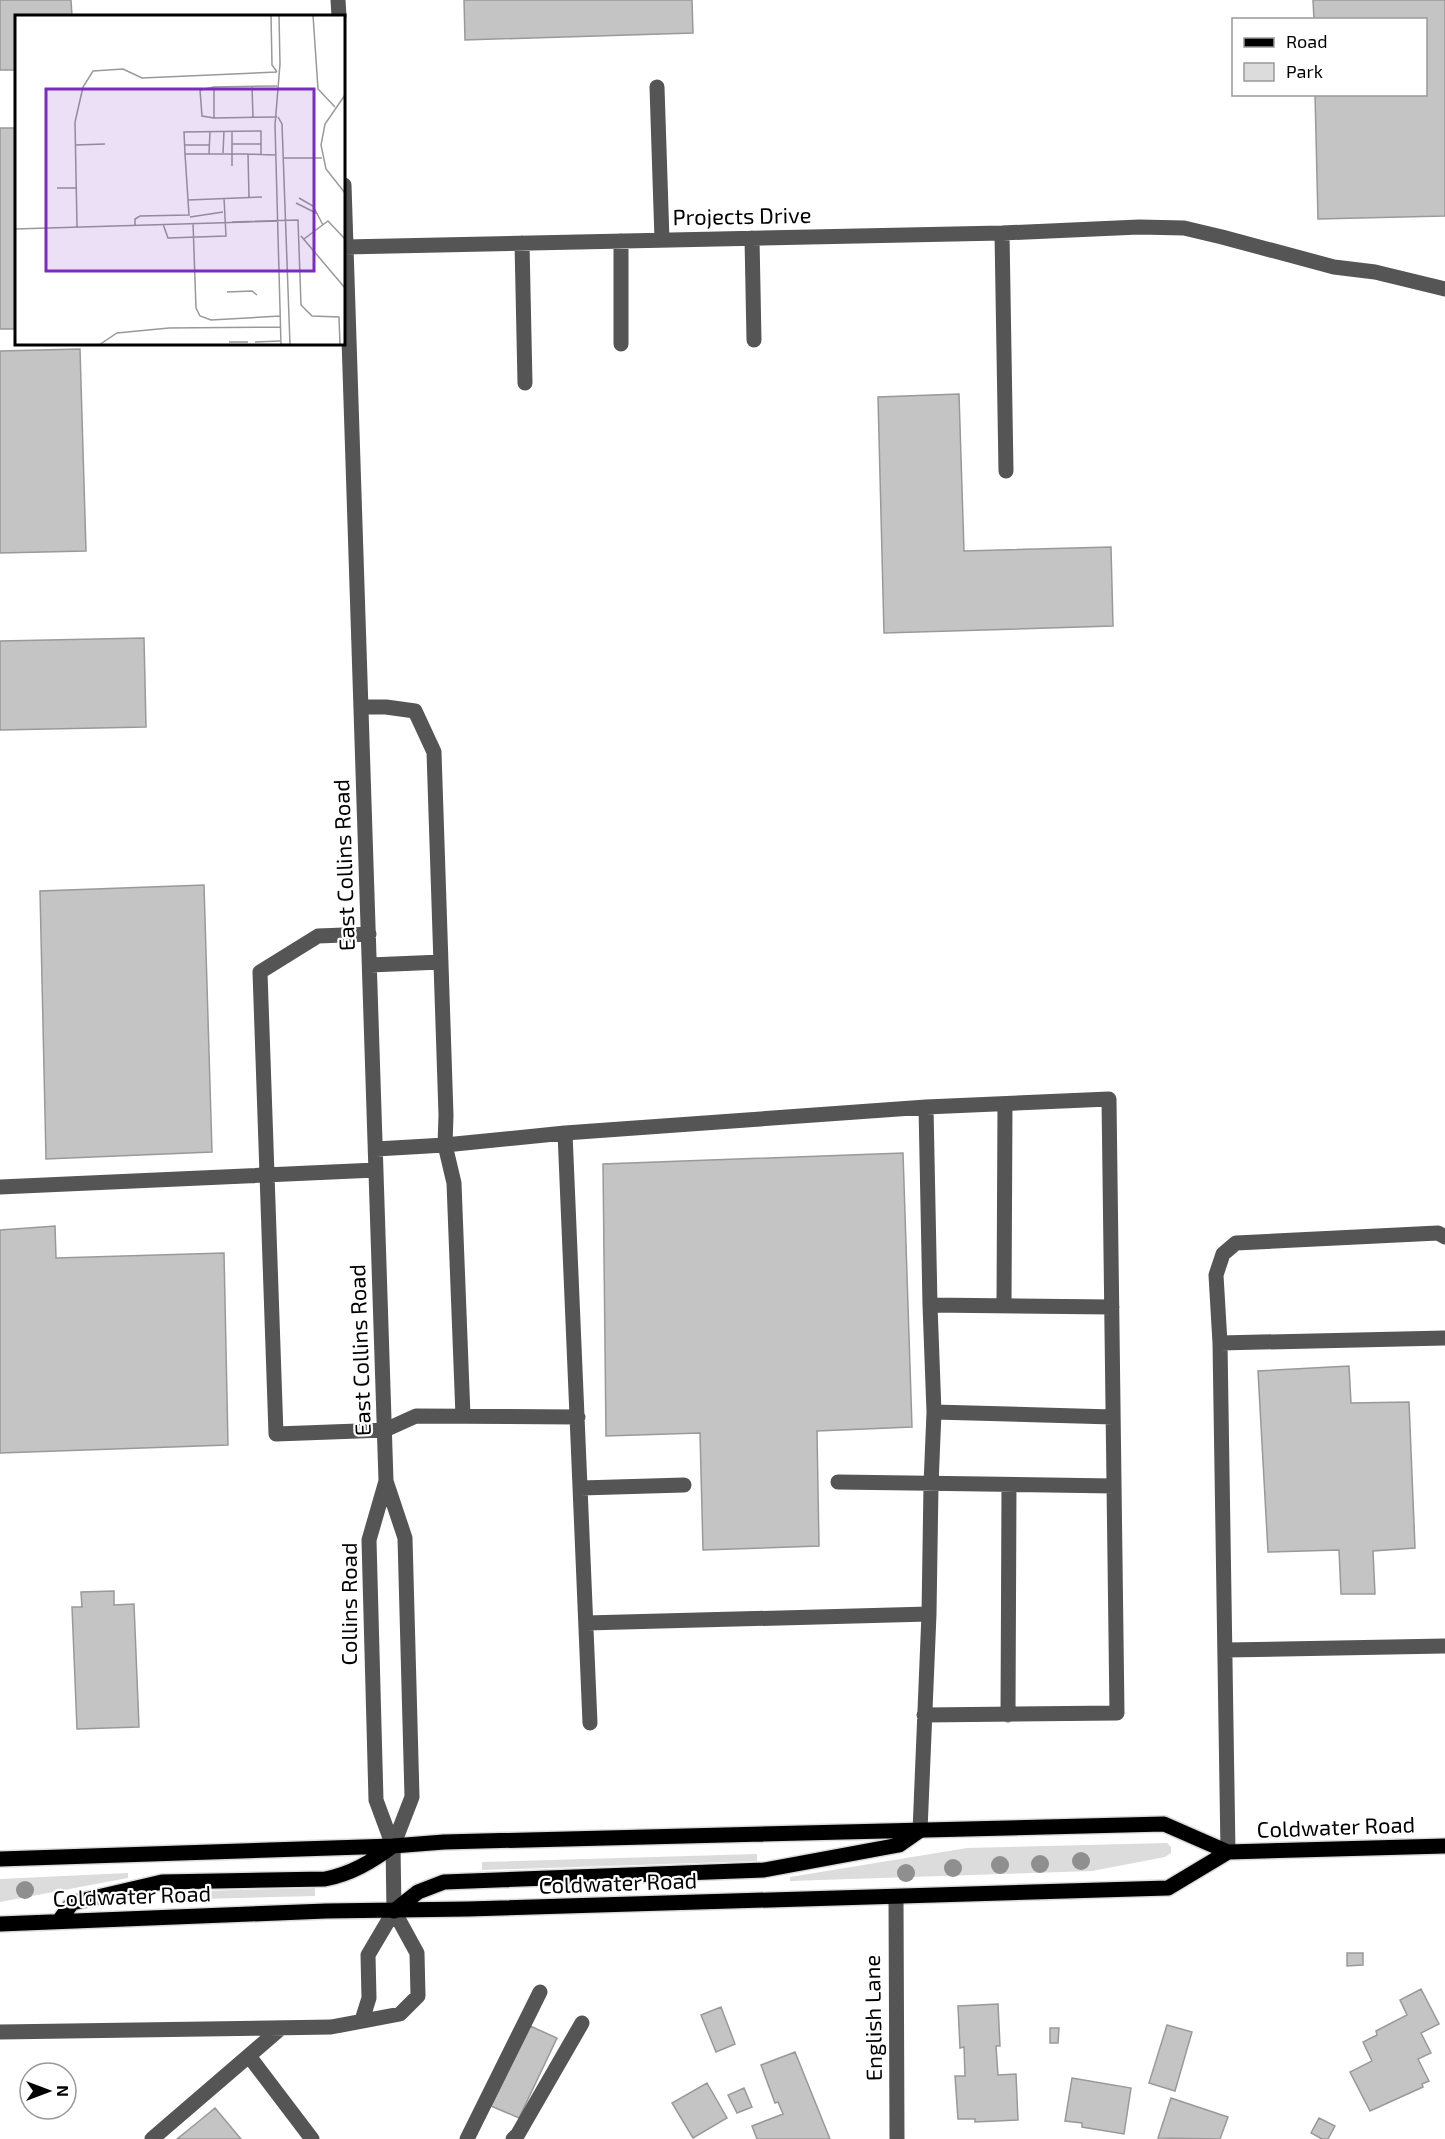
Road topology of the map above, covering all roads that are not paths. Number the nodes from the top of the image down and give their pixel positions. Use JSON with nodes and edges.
{"nodes":[{"id":1,"x":338,"y":0,"type":"edge"},
{"id":2,"x":339,"y":15,"type":"edge"},
{"id":3,"x":657,"y":87,"type":"dead end"},
{"id":4,"x":1002,"y":232,"type":"junction"},
{"id":5,"x":752,"y":238,"type":"junction"},
{"id":6,"x":662,"y":240,"type":"junction"},
{"id":7,"x":621,"y":241,"type":"junction"},
{"id":8,"x":522,"y":243,"type":"junction"},
{"id":9,"x":345,"y":247,"type":"joint"},
{"id":10,"x":1445,"y":289,"type":"edge"},
{"id":11,"x":754,"y":340,"type":"dead end"},
{"id":12,"x":621,"y":344,"type":"dead end"},
{"id":13,"x":525,"y":383,"type":"dead end"},
{"id":14,"x":1006,"y":471,"type":"dead end"},
{"id":15,"x":362,"y":707,"type":"junction"},
{"id":16,"x":369,"y":934,"type":"junction"},
{"id":17,"x":441,"y":963,"type":"junction"},
{"id":18,"x":370,"y":965,"type":"junction"},
{"id":19,"x":1005,"y":1104,"type":"junction"},
{"id":20,"x":926,"y":1107,"type":"junction"},
{"id":21,"x":565,"y":1133,"type":"junction"},
{"id":22,"x":445,"y":1145,"type":"junction"},
{"id":23,"x":376,"y":1149,"type":"junction"},
{"id":24,"x":376,"y":1170,"type":"junction"},
{"id":25,"x":267,"y":1176,"type":"junction"},
{"id":26,"x":0,"y":1187,"type":"edge"},
{"id":27,"x":1445,"y":1237,"type":"edge"},
{"id":28,"x":930,"y":1305,"type":"junction"},
{"id":29,"x":1004,"y":1306,"type":"junction"},
{"id":30,"x":1112,"y":1307,"type":"junction"},
{"id":31,"x":1445,"y":1338,"type":"edge"},
{"id":32,"x":1220,"y":1343,"type":"junction"},
{"id":33,"x":934,"y":1412,"type":"junction"},
{"id":34,"x":464,"y":1416,"type":"junction"},
{"id":35,"x":578,"y":1417,"type":"junction"},
{"id":36,"x":1113,"y":1417,"type":"junction"},
{"id":37,"x":385,"y":1430,"type":"junction"},
{"id":38,"x":386,"y":1480,"type":"junction"},
{"id":39,"x":838,"y":1482,"type":"dead end"},
{"id":40,"x":684,"y":1485,"type":"dead end"},
{"id":41,"x":931,"y":1485,"type":"junction"},
{"id":42,"x":1009,"y":1485,"type":"junction"},
{"id":43,"x":1114,"y":1486,"type":"junction"},
{"id":44,"x":581,"y":1488,"type":"junction"},
{"id":45,"x":929,"y":1614,"type":"junction"},
{"id":46,"x":586,"y":1623,"type":"junction"},
{"id":47,"x":1445,"y":1646,"type":"edge"},
{"id":48,"x":1226,"y":1650,"type":"junction"},
{"id":49,"x":1008,"y":1715,"type":"junction"},
{"id":50,"x":924,"y":1716,"type":"junction"},
{"id":51,"x":590,"y":1724,"type":"dead end"},
{"id":52,"x":920,"y":1830,"type":"junction"},
{"id":53,"x":393,"y":1846,"type":"junction"},
{"id":54,"x":1445,"y":1846,"type":"edge"},
{"id":55,"x":1228,"y":1852,"type":"junction"},
{"id":56,"x":0,"y":1859,"type":"edge"},
{"id":57,"x":896,"y":1897,"type":"junction"},
{"id":58,"x":394,"y":1911,"type":"junction"},
{"id":59,"x":59,"y":1921,"type":"junction"},
{"id":60,"x":0,"y":1924,"type":"edge"},
{"id":61,"x":540,"y":1992,"type":"dead end"},
{"id":62,"x":362,"y":2020,"type":"junction"},
{"id":63,"x":582,"y":2022,"type":"dead end"},
{"id":64,"x":282,"y":2028,"type":"junction"},
{"id":65,"x":0,"y":2032,"type":"edge"},
{"id":66,"x":249,"y":2056,"type":"junction"},
{"id":67,"x":152,"y":2139,"type":"edge"},
{"id":68,"x":312,"y":2139,"type":"edge"},
{"id":69,"x":467,"y":2139,"type":"edge"},
{"id":70,"x":513,"y":2139,"type":"edge"},
{"id":71,"x":897,"y":2139,"type":"edge"}],
"edges":[{"from":1,"to":2,"type":"street"},
{"from":3,"to":6,"type":"street"},
{"from":4,"to":5,"type":"street","name":"Projects Drive"},
{"from":4,"to":10,"type":"street","name":"Projects Drive"},
{"from":4,"to":14,"type":"street"},
{"from":5,"to":6,"type":"street","name":"Projects Drive"},
{"from":5,"to":11,"type":"street"},
{"from":6,"to":7,"type":"street","name":"Projects Drive"},
{"from":7,"to":8,"type":"street","name":"Projects Drive"},
{"from":7,"to":12,"type":"street"},
{"from":8,"to":9,"type":"street","name":"Projects Drive"},
{"from":8,"to":13,"type":"street"},
{"from":9,"to":15,"type":"street","name":"East Collins Road"},
{"from":15,"to":16,"type":"street","name":"East Collins Road"},
{"from":15,"to":17,"type":"street"},
{"from":16,"to":18,"type":"street","name":"East Collins Road"},
{"from":16,"to":25,"type":"street"},
{"from":17,"to":18,"type":"street"},
{"from":17,"to":22,"type":"street"},
{"from":18,"to":23,"type":"street","name":"East Collins Road"},
{"from":19,"to":20,"type":"street"},
{"from":19,"to":29,"type":"street"},
{"from":19,"to":30,"type":"street"},
{"from":20,"to":21,"type":"street"},
{"from":20,"to":28,"type":"street"},
{"from":21,"to":22,"type":"street"},
{"from":21,"to":35,"type":"street"},
{"from":22,"to":23,"type":"street"},
{"from":22,"to":34,"type":"street"},
{"from":23,"to":24,"type":"street","name":"East Collins Road"},
{"from":24,"to":25,"type":"street"},
{"from":24,"to":37,"type":"street","name":"East Collins Road"},
{"from":25,"to":26,"type":"street"},
{"from":25,"to":37,"type":"street"},
{"from":27,"to":32,"type":"street"},
{"from":28,"to":29,"type":"street"},
{"from":28,"to":33,"type":"street"},
{"from":29,"to":30,"type":"street"},
{"from":30,"to":36,"type":"street"},
{"from":31,"to":32,"type":"street"},
{"from":32,"to":48,"type":"street"},
{"from":33,"to":36,"type":"street"},
{"from":33,"to":41,"type":"street"},
{"from":34,"to":35,"type":"street"},
{"from":34,"to":37,"type":"street"},
{"from":35,"to":44,"type":"street"},
{"from":36,"to":43,"type":"street"},
{"from":37,"to":38,"type":"street","name":"East Collins Road"},
{"from":38,"to":53,"type":"street","name":"Collins Road"},
{"from":38,"to":53,"type":"street","name":"Collins Road"},
{"from":39,"to":41,"type":"street"},
{"from":40,"to":44,"type":"street"},
{"from":41,"to":42,"type":"street"},
{"from":41,"to":45,"type":"street"},
{"from":42,"to":43,"type":"street"},
{"from":42,"to":49,"type":"street"},
{"from":43,"to":49,"type":"street"},
{"from":44,"to":46,"type":"street"},
{"from":45,"to":46,"type":"street"},
{"from":45,"to":50,"type":"street"},
{"from":46,"to":51,"type":"street"},
{"from":47,"to":48,"type":"street"},
{"from":48,"to":55,"type":"street"},
{"from":49,"to":50,"type":"street"},
{"from":50,"to":52,"type":"street"},
{"from":52,"to":53,"type":"main road","name":"Coldwater Road"},
{"from":52,"to":55,"type":"main road","name":"Coldwater Road"},
{"from":52,"to":58,"type":"main road"},
{"from":53,"to":56,"type":"main road","name":"Coldwater Road"},
{"from":53,"to":58,"type":"street","name":"Collins Road"},
{"from":53,"to":59,"type":"main road"},
{"from":54,"to":55,"type":"main road","name":"Coldwater Road"},
{"from":55,"to":57,"type":"main road","name":"Coldwater Road"},
{"from":57,"to":58,"type":"main road","name":"Coldwater Road"},
{"from":57,"to":71,"type":"street","name":"English Lane"},
{"from":58,"to":59,"type":"main road","name":"Coldwater Road"},
{"from":58,"to":62,"type":"street"},
{"from":58,"to":62,"type":"street"},
{"from":59,"to":60,"type":"main road","name":"Coldwater Road"},
{"from":61,"to":69,"type":"street"},
{"from":62,"to":64,"type":"street"},
{"from":63,"to":70,"type":"street"},
{"from":64,"to":65,"type":"street"},
{"from":64,"to":66,"type":"street"},
{"from":66,"to":67,"type":"street"},
{"from":66,"to":68,"type":"street"}]}
